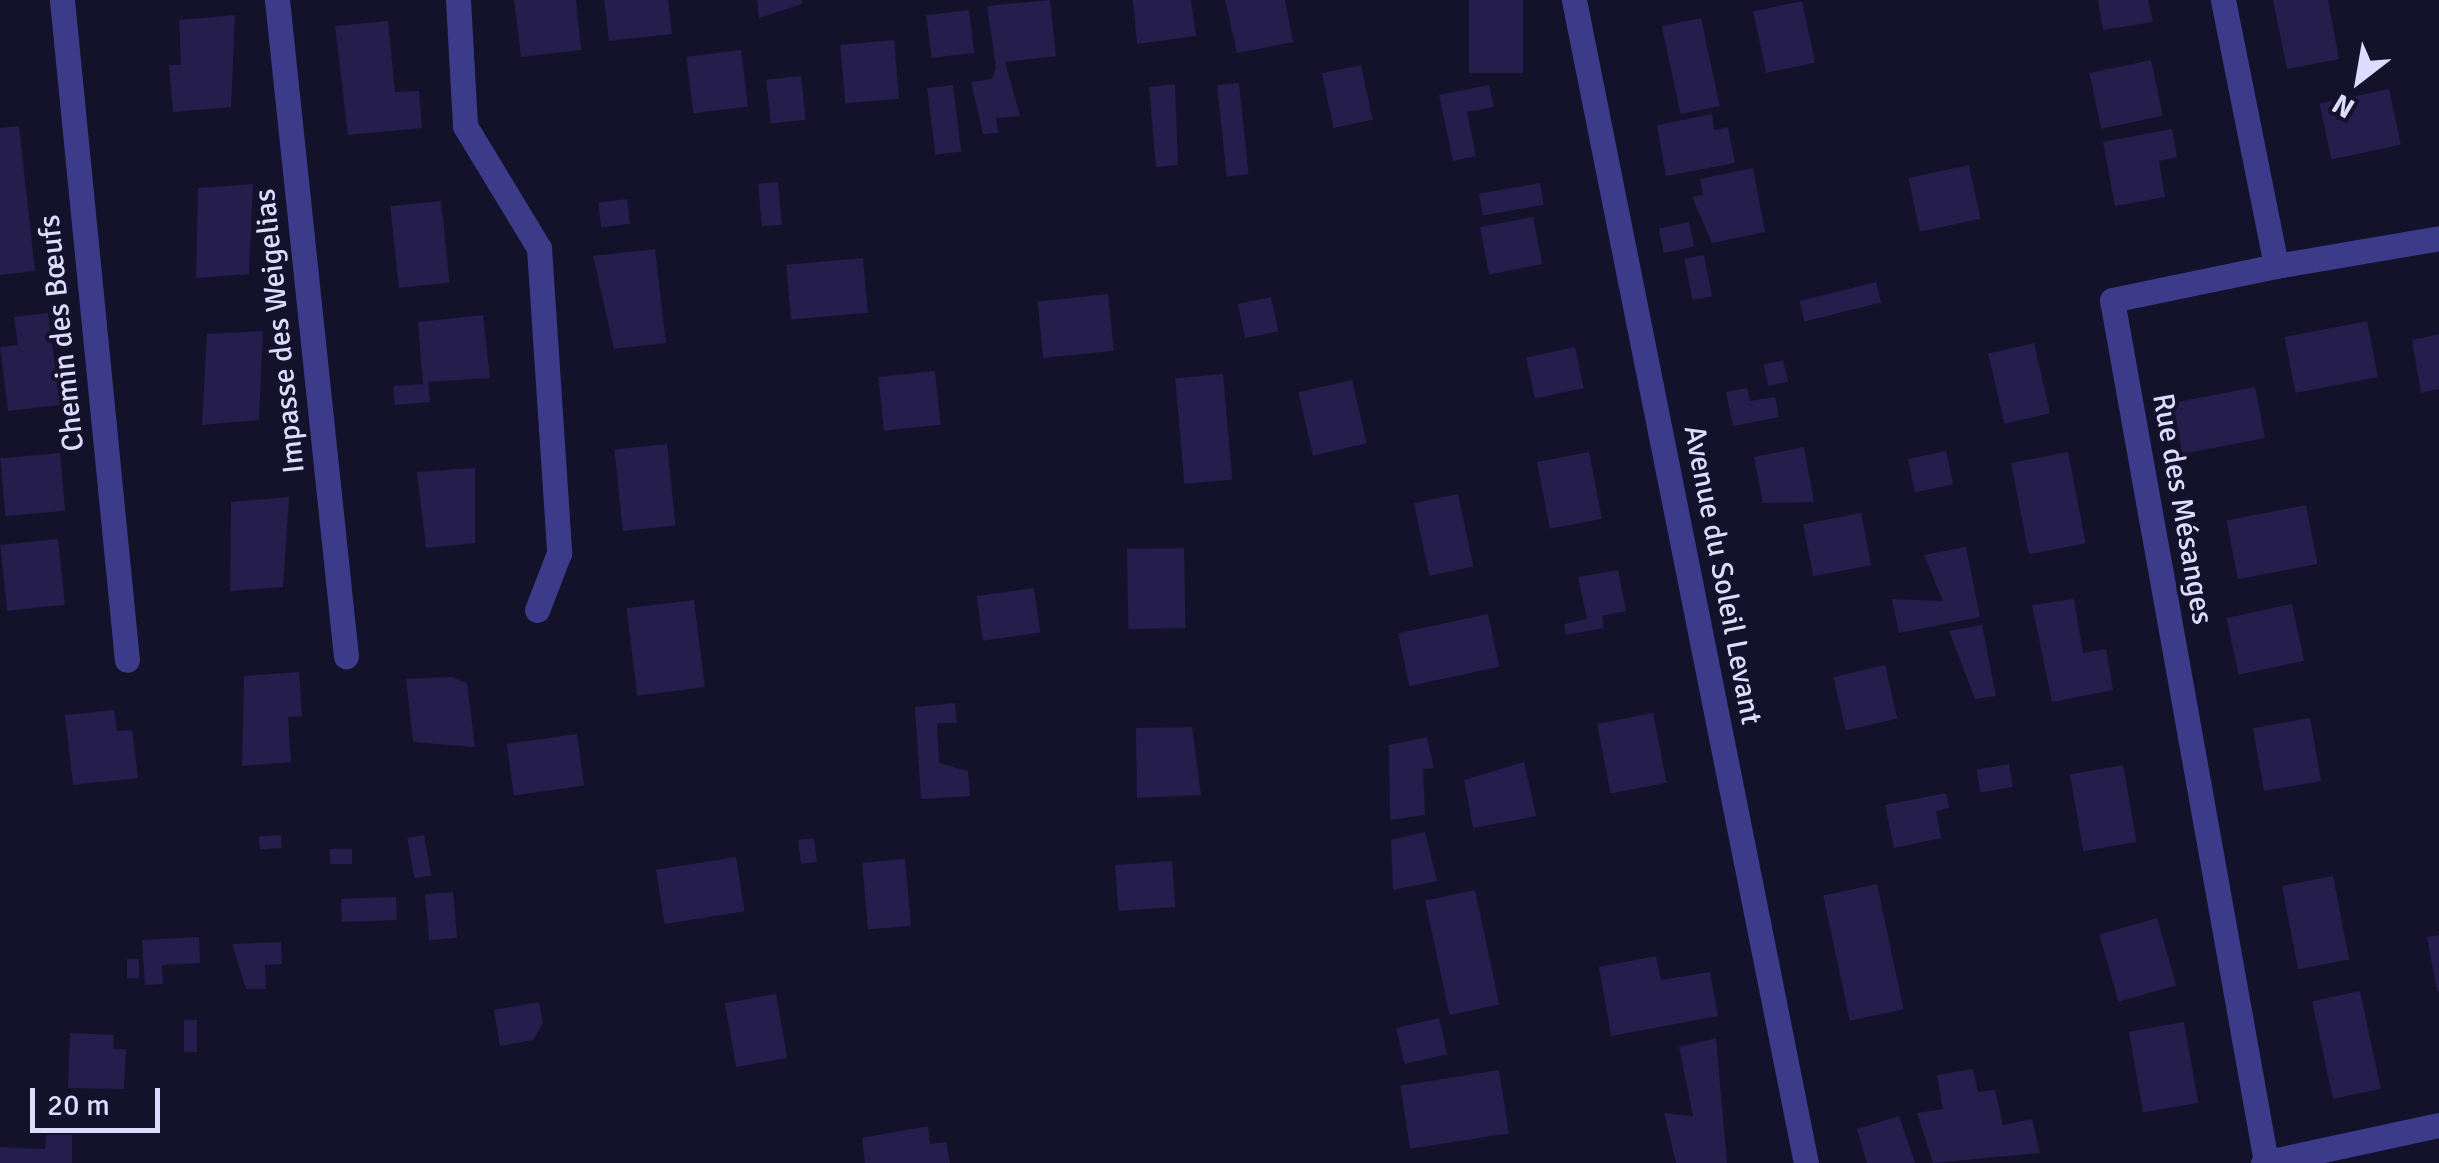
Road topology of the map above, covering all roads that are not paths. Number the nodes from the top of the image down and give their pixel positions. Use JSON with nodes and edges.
{"nodes":[{"id":1,"x":62,"y":0,"type":"edge"},
{"id":2,"x":278,"y":0,"type":"edge"},
{"id":3,"x":458,"y":0,"type":"edge"},
{"id":4,"x":1574,"y":0,"type":"edge"},
{"id":5,"x":2223,"y":0,"type":"edge"},
{"id":6,"x":2439,"y":238,"type":"edge"},
{"id":7,"x":2276,"y":266,"type":"junction"},
{"id":8,"x":537,"y":610,"type":"dead end"},
{"id":9,"x":346,"y":656,"type":"dead end"},
{"id":10,"x":127,"y":660,"type":"dead end"},
{"id":11,"x":2439,"y":1125,"type":"edge"},
{"id":12,"x":1806,"y":1163,"type":"edge"},
{"id":13,"x":2264,"y":1163,"type":"edge"}],
"edges":[{"from":1,"to":10,"type":"street","name":"Chemin des Bœufs"},
{"from":2,"to":9,"type":"street","name":"Impasse des Weigelias"},
{"from":3,"to":8,"type":"street"},
{"from":4,"to":12,"type":"street","name":"Avenue du Soleil Levant"},
{"from":5,"to":7,"type":"street"},
{"from":6,"to":7,"type":"street"},
{"from":7,"to":13,"type":"street","name":"Rue des Mésanges"},
{"from":11,"to":13,"type":"street"}]}
